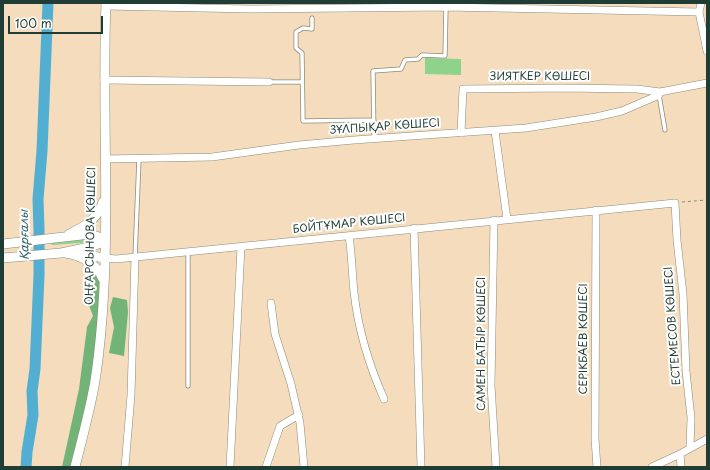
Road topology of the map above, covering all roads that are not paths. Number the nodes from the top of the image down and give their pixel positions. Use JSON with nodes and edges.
{"nodes":[{"id":1,"x":701,"y":3,"type":"edge"},
{"id":2,"x":106,"y":4,"type":"edge"},
{"id":3,"x":392,"y":5,"type":"edge"},
{"id":4,"x":446,"y":7,"type":"junction"},
{"id":5,"x":699,"y":12,"type":"junction"},
{"id":6,"x":312,"y":18,"type":"dead end"},
{"id":7,"x":707,"y":51,"type":"edge"},
{"id":8,"x":104,"y":80,"type":"junction"},
{"id":9,"x":270,"y":82,"type":"joint"},
{"id":10,"x":302,"y":82,"type":"junction"},
{"id":11,"x":707,"y":83,"type":"edge"},
{"id":12,"x":660,"y":93,"type":"junction"},
{"id":13,"x":374,"y":120,"type":"junction"},
{"id":14,"x":495,"y":130,"type":"junction"},
{"id":15,"x":665,"y":130,"type":"dead end"},
{"id":16,"x":461,"y":133,"type":"junction"},
{"id":17,"x":374,"y":139,"type":"junction"},
{"id":18,"x":139,"y":159,"type":"junction"},
{"id":19,"x":105,"y":160,"type":"junction"},
{"id":20,"x":105,"y":195,"type":"junction"},
{"id":21,"x":675,"y":203,"type":"joint"},
{"id":22,"x":596,"y":210,"type":"junction"},
{"id":23,"x":507,"y":219,"type":"junction"},
{"id":24,"x":494,"y":220,"type":"junction"},
{"id":25,"x":414,"y":228,"type":"junction"},
{"id":26,"x":349,"y":236,"type":"junction"},
{"id":27,"x":55,"y":238,"type":"junction"},
{"id":28,"x":105,"y":239,"type":"junction"},
{"id":29,"x":3,"y":244,"type":"edge"},
{"id":30,"x":241,"y":247,"type":"junction"},
{"id":31,"x":188,"y":252,"type":"junction"},
{"id":32,"x":62,"y":253,"type":"junction"},
{"id":33,"x":3,"y":258,"type":"edge"},
{"id":34,"x":105,"y":258,"type":"junction"},
{"id":35,"x":135,"y":258,"type":"junction"},
{"id":36,"x":104,"y":281,"type":"junction"},
{"id":37,"x":271,"y":303,"type":"dead end"},
{"id":38,"x":188,"y":386,"type":"dead end"},
{"id":39,"x":384,"y":399,"type":"dead end"},
{"id":40,"x":299,"y":415,"type":"junction"},
{"id":41,"x":707,"y":439,"type":"edge"},
{"id":42,"x":690,"y":448,"type":"junction"},
{"id":43,"x":680,"y":454,"type":"junction"},
{"id":44,"x":75,"y":467,"type":"edge"},
{"id":45,"x":125,"y":467,"type":"edge"},
{"id":46,"x":230,"y":467,"type":"edge"},
{"id":47,"x":266,"y":467,"type":"edge"},
{"id":48,"x":304,"y":467,"type":"edge"},
{"id":49,"x":421,"y":467,"type":"edge"},
{"id":50,"x":496,"y":467,"type":"edge"},
{"id":51,"x":597,"y":467,"type":"edge"},
{"id":52,"x":652,"y":467,"type":"edge"},
{"id":53,"x":681,"y":467,"type":"edge"}],
"edges":[{"from":1,"to":5,"type":"street"},
{"from":2,"to":3,"type":"street"},
{"from":2,"to":8,"type":"main road","name":"ОҢҒАРСЫНОВА КӨШЕСІ"},
{"from":3,"to":4,"type":"street"},
{"from":4,"to":5,"type":"street"},
{"from":4,"to":13,"type":"lane"},
{"from":5,"to":7,"type":"street"},
{"from":6,"to":10,"type":"lane"},
{"from":8,"to":9,"type":"street"},
{"from":8,"to":19,"type":"main road","name":"ОҢҒАРСЫНОВА КӨШЕСІ"},
{"from":9,"to":10,"type":"lane"},
{"from":10,"to":13,"type":"lane"},
{"from":11,"to":12,"type":"street"},
{"from":12,"to":14,"type":"street","name":"ЗҰЛПЫҚАР КӨШЕСІ"},
{"from":12,"to":15,"type":"lane"},
{"from":12,"to":16,"type":"street","name":"ЗИЯТКЕР КӨШЕСІ"},
{"from":13,"to":17,"type":"lane"},
{"from":14,"to":16,"type":"street","name":"ЗҰЛПЫҚАР КӨШЕСІ"},
{"from":14,"to":23,"type":"street"},
{"from":16,"to":17,"type":"street","name":"ЗҰЛПЫҚАР КӨШЕСІ"},
{"from":17,"to":18,"type":"street","name":"ЗҰЛПЫҚАР КӨШЕСІ"},
{"from":18,"to":19,"type":"street","name":"ЗҰЛПЫҚАР КӨШЕСІ"},
{"from":18,"to":35,"type":"lane"},
{"from":19,"to":20,"type":"main road","name":"ОҢҒАРСЫНОВА КӨШЕСІ"},
{"from":20,"to":27,"type":"main road"},
{"from":20,"to":28,"type":"main road","name":"ОҢҒАРСЫНОВА КӨШЕСІ"},
{"from":21,"to":22,"type":"street","name":"БОЙТҰМАР КӨШЕСІ"},
{"from":21,"to":42,"type":"street","name":"ЕСТЕМЕСОВ КӨШЕСІ"},
{"from":22,"to":23,"type":"street","name":"БОЙТҰМАР КӨШЕСІ"},
{"from":22,"to":51,"type":"street","name":"СЕРІКБАЕВ КӨШЕСІ"},
{"from":23,"to":24,"type":"street","name":"БОЙТҰМАР КӨШЕСІ"},
{"from":24,"to":25,"type":"street","name":"БОЙТҰМАР КӨШЕСІ"},
{"from":24,"to":50,"type":"street","name":"САМЕН БАТЫР КӨШЕСІ"},
{"from":25,"to":26,"type":"street","name":"БОЙТҰМАР КӨШЕСІ"},
{"from":25,"to":49,"type":"street"},
{"from":26,"to":30,"type":"street","name":"БОЙТҰМАР КӨШЕСІ"},
{"from":26,"to":39,"type":"street"},
{"from":27,"to":28,"type":"main road"},
{"from":27,"to":29,"type":"main road"},
{"from":28,"to":32,"type":"main road"},
{"from":28,"to":34,"type":"main road","name":"ОҢҒАРСЫНОВА КӨШЕСІ"},
{"from":30,"to":31,"type":"street","name":"БОЙТҰМАР КӨШЕСІ"},
{"from":30,"to":46,"type":"street"},
{"from":31,"to":35,"type":"street","name":"БОЙТҰМАР КӨШЕСІ"},
{"from":31,"to":38,"type":"lane"},
{"from":32,"to":33,"type":"main road"},
{"from":32,"to":34,"type":"main road"},
{"from":32,"to":36,"type":"main road"},
{"from":34,"to":35,"type":"street","name":"БОЙТҰМАР КӨШЕСІ"},
{"from":34,"to":36,"type":"main road","name":"ОҢҒАРСЫНОВА КӨШЕСІ"},
{"from":35,"to":45,"type":"street"},
{"from":36,"to":44,"type":"main road","name":"ОҢҒАРСЫНОВА КӨШЕСІ"},
{"from":37,"to":40,"type":"street"},
{"from":40,"to":47,"type":"street"},
{"from":40,"to":48,"type":"street"},
{"from":41,"to":42,"type":"street"},
{"from":42,"to":43,"type":"street"},
{"from":43,"to":52,"type":"street"},
{"from":43,"to":53,"type":"street"}]}
